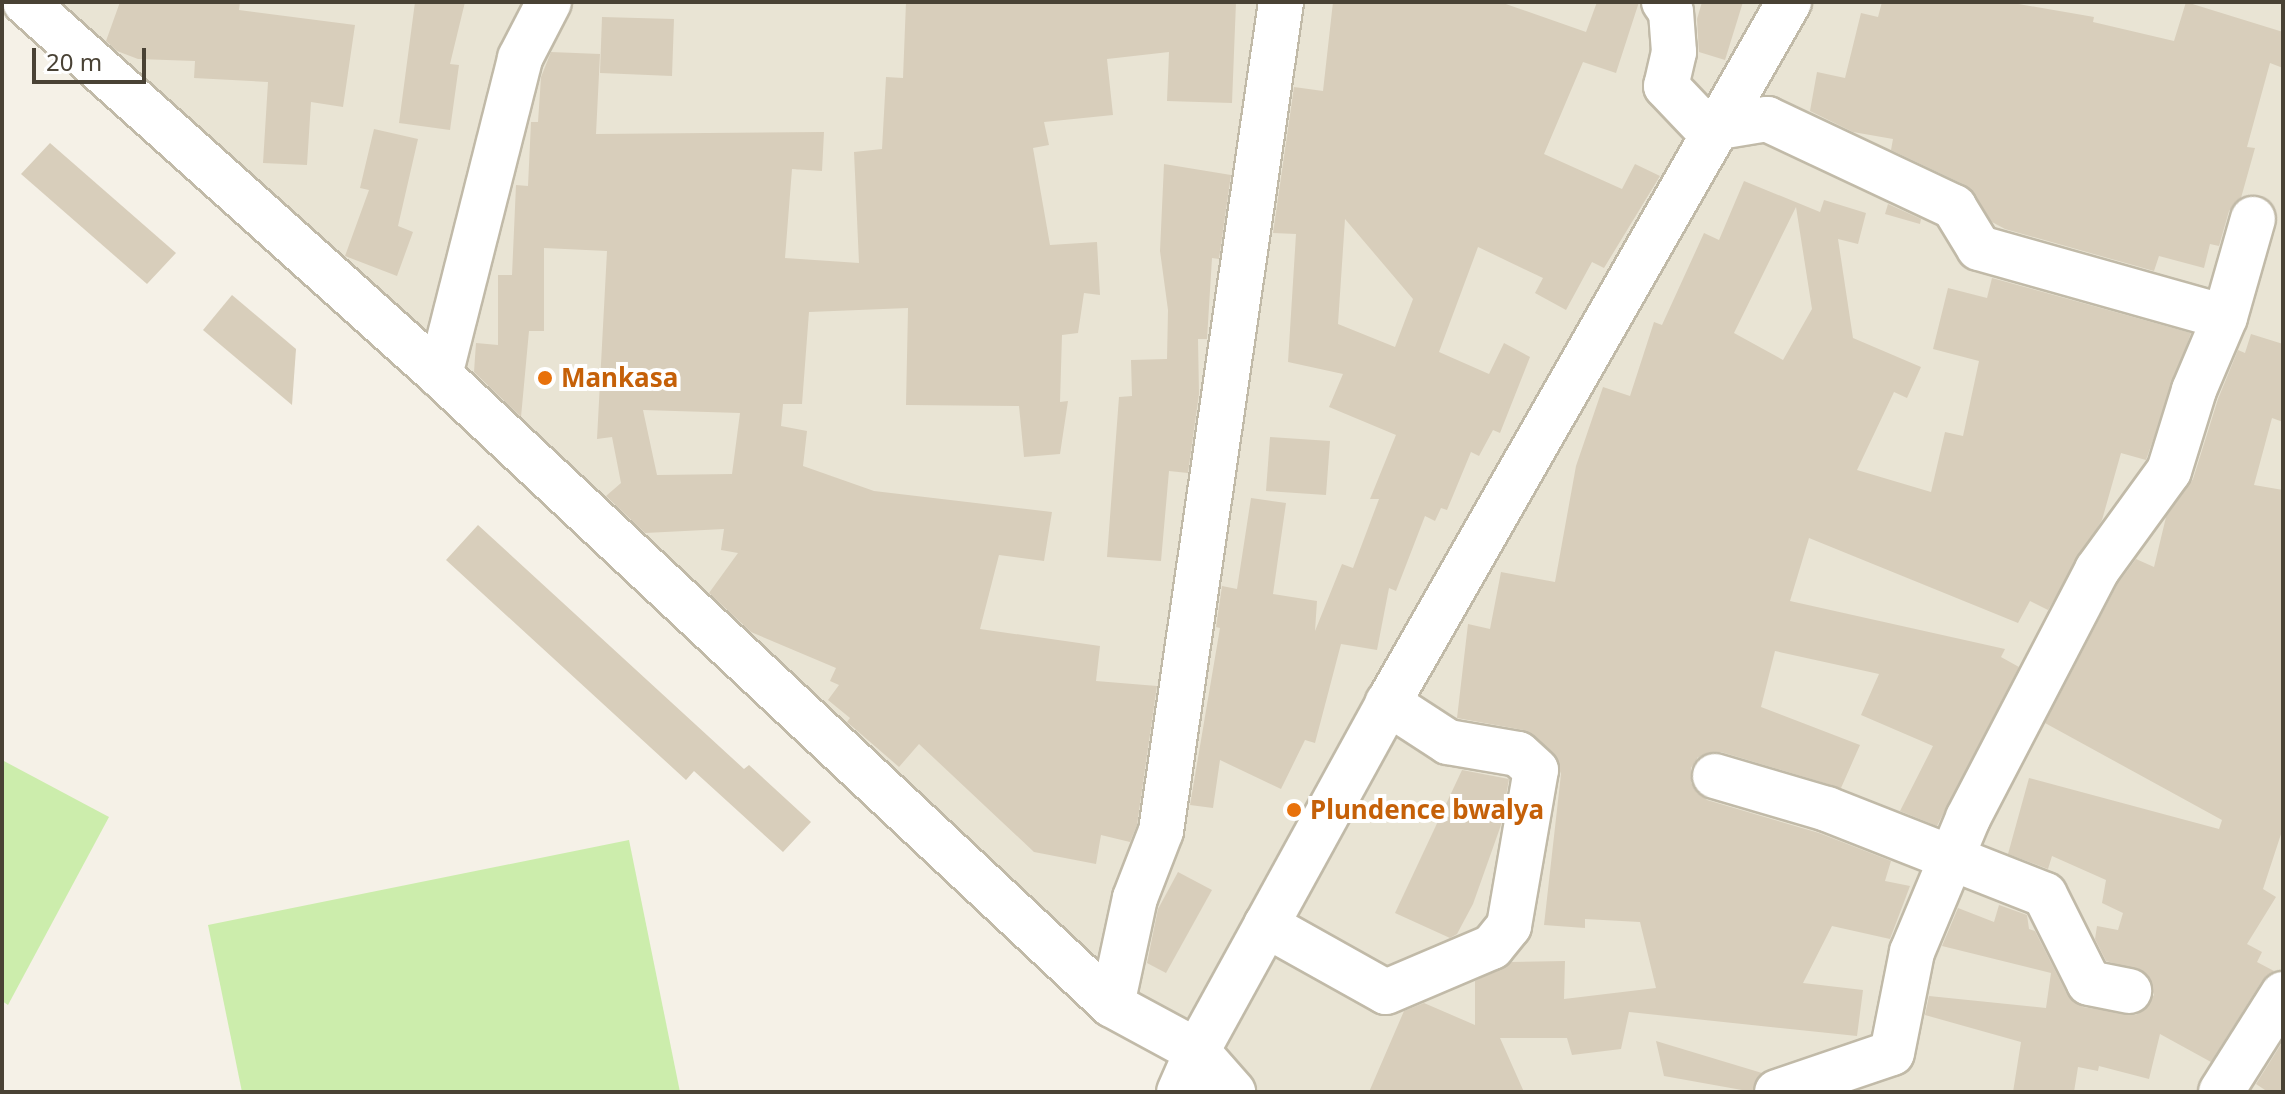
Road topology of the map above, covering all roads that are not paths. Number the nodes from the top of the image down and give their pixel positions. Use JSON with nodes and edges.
{"nodes":[{"id":1,"x":25,"y":2,"type":"edge"},
{"id":2,"x":549,"y":2,"type":"edge"},
{"id":3,"x":1281,"y":2,"type":"edge"},
{"id":4,"x":1664,"y":2,"type":"edge"},
{"id":5,"x":1789,"y":2,"type":"edge"},
{"id":6,"x":1713,"y":129,"type":"junction"},
{"id":7,"x":2253,"y":219,"type":"dead end"},
{"id":8,"x":2225,"y":317,"type":"junction"},
{"id":9,"x":440,"y":375,"type":"junction"},
{"id":10,"x":1388,"y":703,"type":"junction"},
{"id":11,"x":1715,"y":776,"type":"dead end"},
{"id":12,"x":1954,"y":861,"type":"junction"},
{"id":13,"x":1266,"y":925,"type":"junction"},
{"id":14,"x":2129,"y":991,"type":"dead end"},
{"id":15,"x":2283,"y":994,"type":"edge"},
{"id":16,"x":1112,"y":1005,"type":"junction"},
{"id":17,"x":1197,"y":1051,"type":"junction"},
{"id":18,"x":1179,"y":1092,"type":"edge"},
{"id":19,"x":1233,"y":1092,"type":"edge"},
{"id":20,"x":1777,"y":1092,"type":"edge"},
{"id":21,"x":2221,"y":1092,"type":"edge"}],
"edges":[{"from":1,"to":9,"type":"street"},
{"from":2,"to":9,"type":"street"},
{"from":3,"to":16,"type":"street"},
{"from":4,"to":6,"type":"street"},
{"from":5,"to":6,"type":"street"},
{"from":6,"to":8,"type":"street"},
{"from":6,"to":10,"type":"street"},
{"from":7,"to":8,"type":"street"},
{"from":8,"to":12,"type":"street"},
{"from":9,"to":16,"type":"street"},
{"from":10,"to":13,"type":"street"},
{"from":10,"to":13,"type":"street"},
{"from":11,"to":12,"type":"street"},
{"from":12,"to":14,"type":"street"},
{"from":12,"to":20,"type":"street"},
{"from":13,"to":17,"type":"street"},
{"from":15,"to":21,"type":"street"},
{"from":16,"to":17,"type":"street"},
{"from":17,"to":18,"type":"street"},
{"from":17,"to":19,"type":"street"}]}
